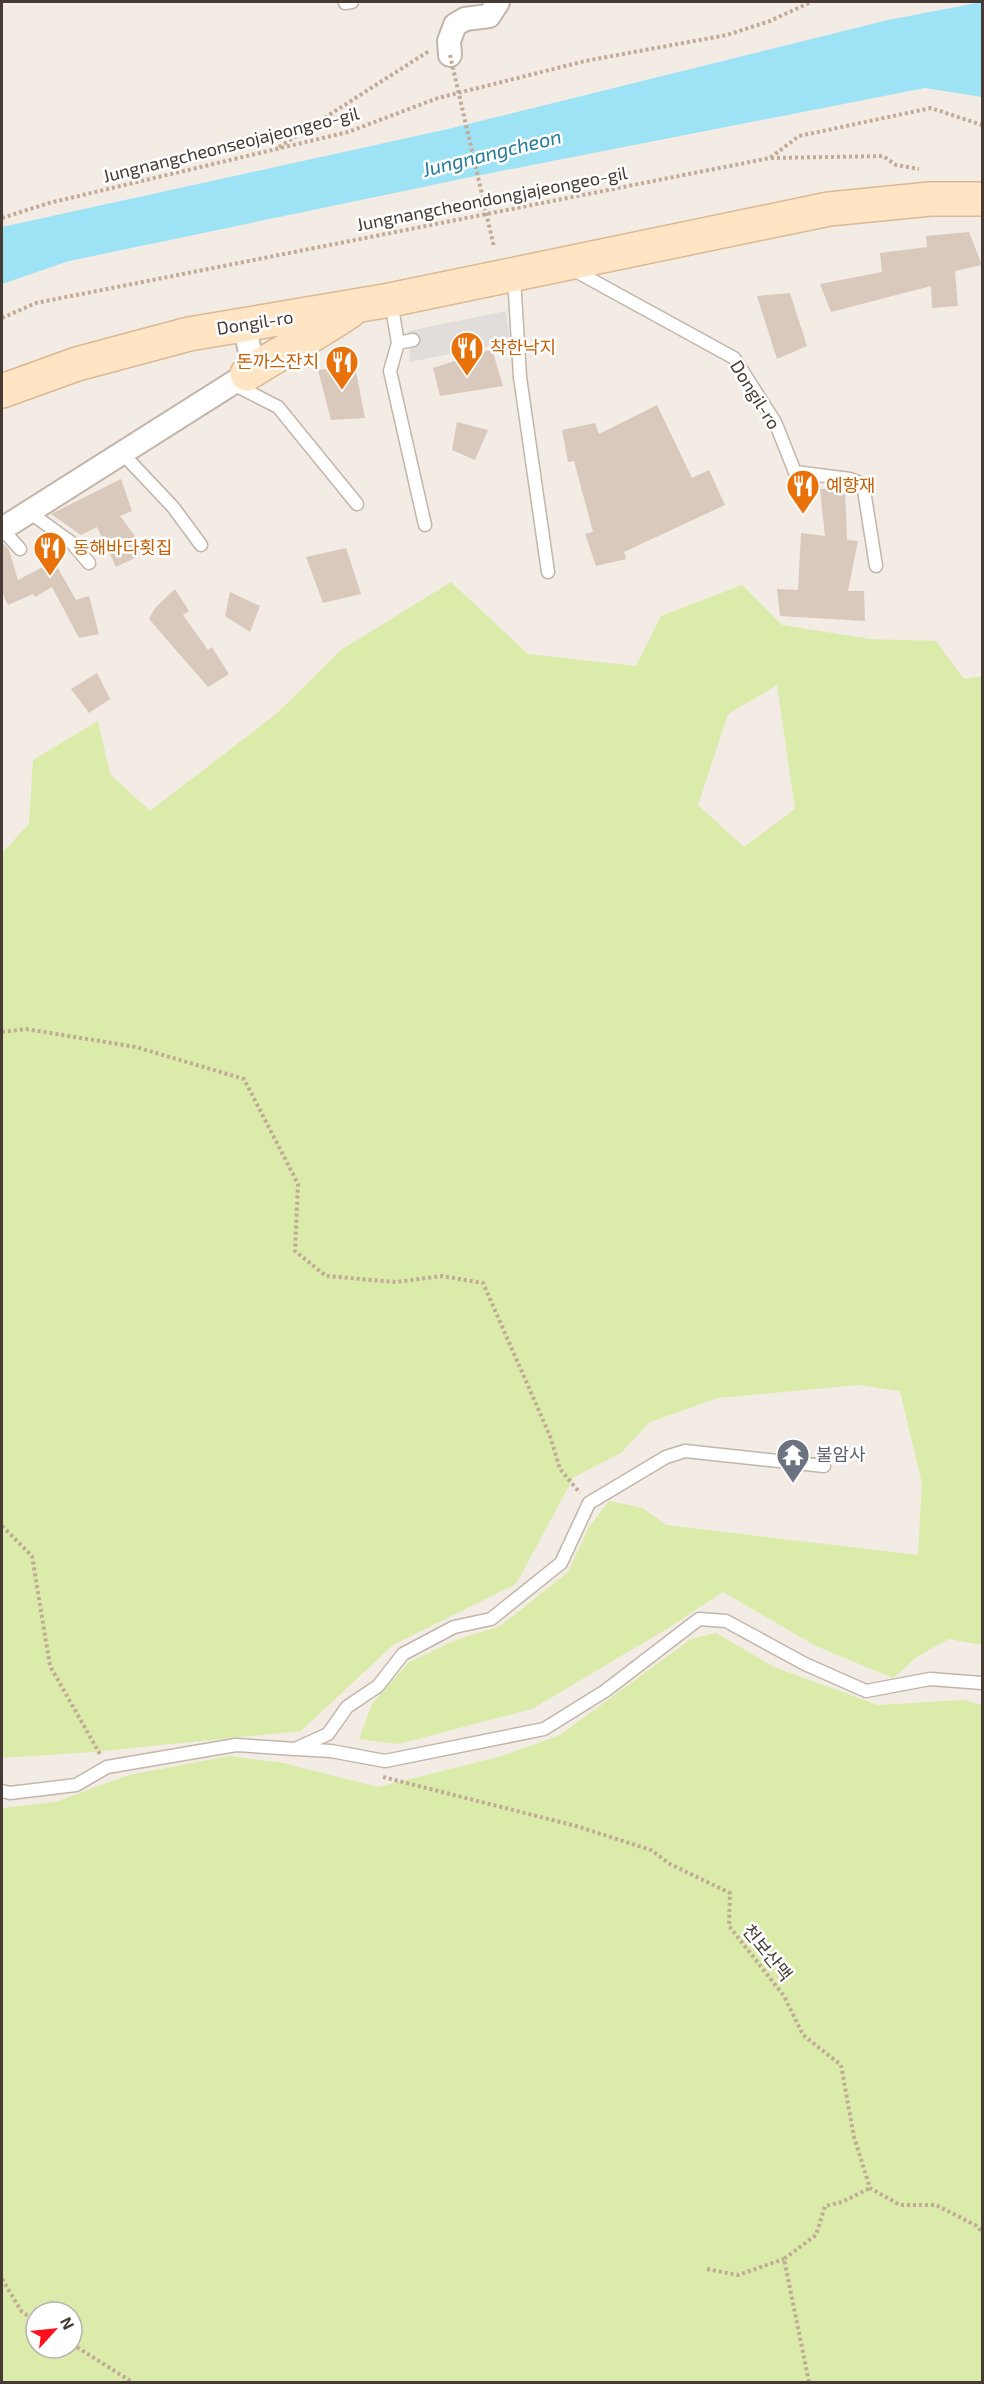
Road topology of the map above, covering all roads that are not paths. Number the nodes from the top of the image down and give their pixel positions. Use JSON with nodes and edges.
{"nodes":[{"id":1,"x":498,"y":2,"type":"edge"},
{"id":2,"x":449,"y":48,"type":"road end"},
{"id":3,"x":982,"y":199,"type":"edge"},
{"id":4,"x":561,"y":263,"type":"junction"},
{"id":5,"x":514,"y":276,"type":"junction"},
{"id":6,"x":390,"y":300,"type":"junction"},
{"id":7,"x":358,"y":305,"type":"junction"},
{"id":8,"x":244,"y":325,"type":"junction"},
{"id":9,"x":413,"y":340,"type":"dead end"},
{"id":10,"x":398,"y":343,"type":"junction"},
{"id":11,"x":240,"y":379,"type":"junction"},
{"id":12,"x":2,"y":391,"type":"edge"},
{"id":13,"x":123,"y":453,"type":"junction"},
{"id":14,"x":357,"y":504,"type":"dead end"},
{"id":15,"x":29,"y":512,"type":"junction"},
{"id":16,"x":426,"y":525,"type":"dead end"},
{"id":17,"x":2,"y":529,"type":"edge"},
{"id":18,"x":201,"y":545,"type":"dead end"},
{"id":19,"x":20,"y":549,"type":"dead end"},
{"id":20,"x":89,"y":563,"type":"dead end"},
{"id":21,"x":876,"y":566,"type":"dead end"},
{"id":22,"x":548,"y":572,"type":"dead end"},
{"id":23,"x":824,"y":1466,"type":"dead end"},
{"id":24,"x":982,"y":1683,"type":"edge"},
{"id":25,"x":295,"y":1749,"type":"junction"},
{"id":26,"x":2,"y":1791,"type":"edge"}],
"edges":[{"from":1,"to":2,"type":"street"},
{"from":3,"to":4,"type":"street","name":"Dongil-ro"},
{"from":4,"to":5,"type":"street","name":"Dongil-ro"},
{"from":4,"to":21,"type":"lane","name":"Dongil-ro"},
{"from":5,"to":6,"type":"street","name":"Dongil-ro"},
{"from":5,"to":22,"type":"lane"},
{"from":6,"to":7,"type":"street","name":"Dongil-ro"},
{"from":6,"to":10,"type":"lane"},
{"from":7,"to":8,"type":"street","name":"Dongil-ro"},
{"from":7,"to":11,"type":"street"},
{"from":8,"to":11,"type":"street"},
{"from":8,"to":12,"type":"street","name":"Dongil-ro"},
{"from":9,"to":10,"type":"lane"},
{"from":10,"to":16,"type":"lane"},
{"from":11,"to":13,"type":"street"},
{"from":11,"to":14,"type":"lane"},
{"from":13,"to":15,"type":"street"},
{"from":13,"to":18,"type":"lane"},
{"from":15,"to":17,"type":"street"},
{"from":15,"to":20,"type":"lane"},
{"from":17,"to":19,"type":"lane"},
{"from":23,"to":25,"type":"lane"},
{"from":24,"to":25,"type":"lane"},
{"from":25,"to":26,"type":"lane"}]}
